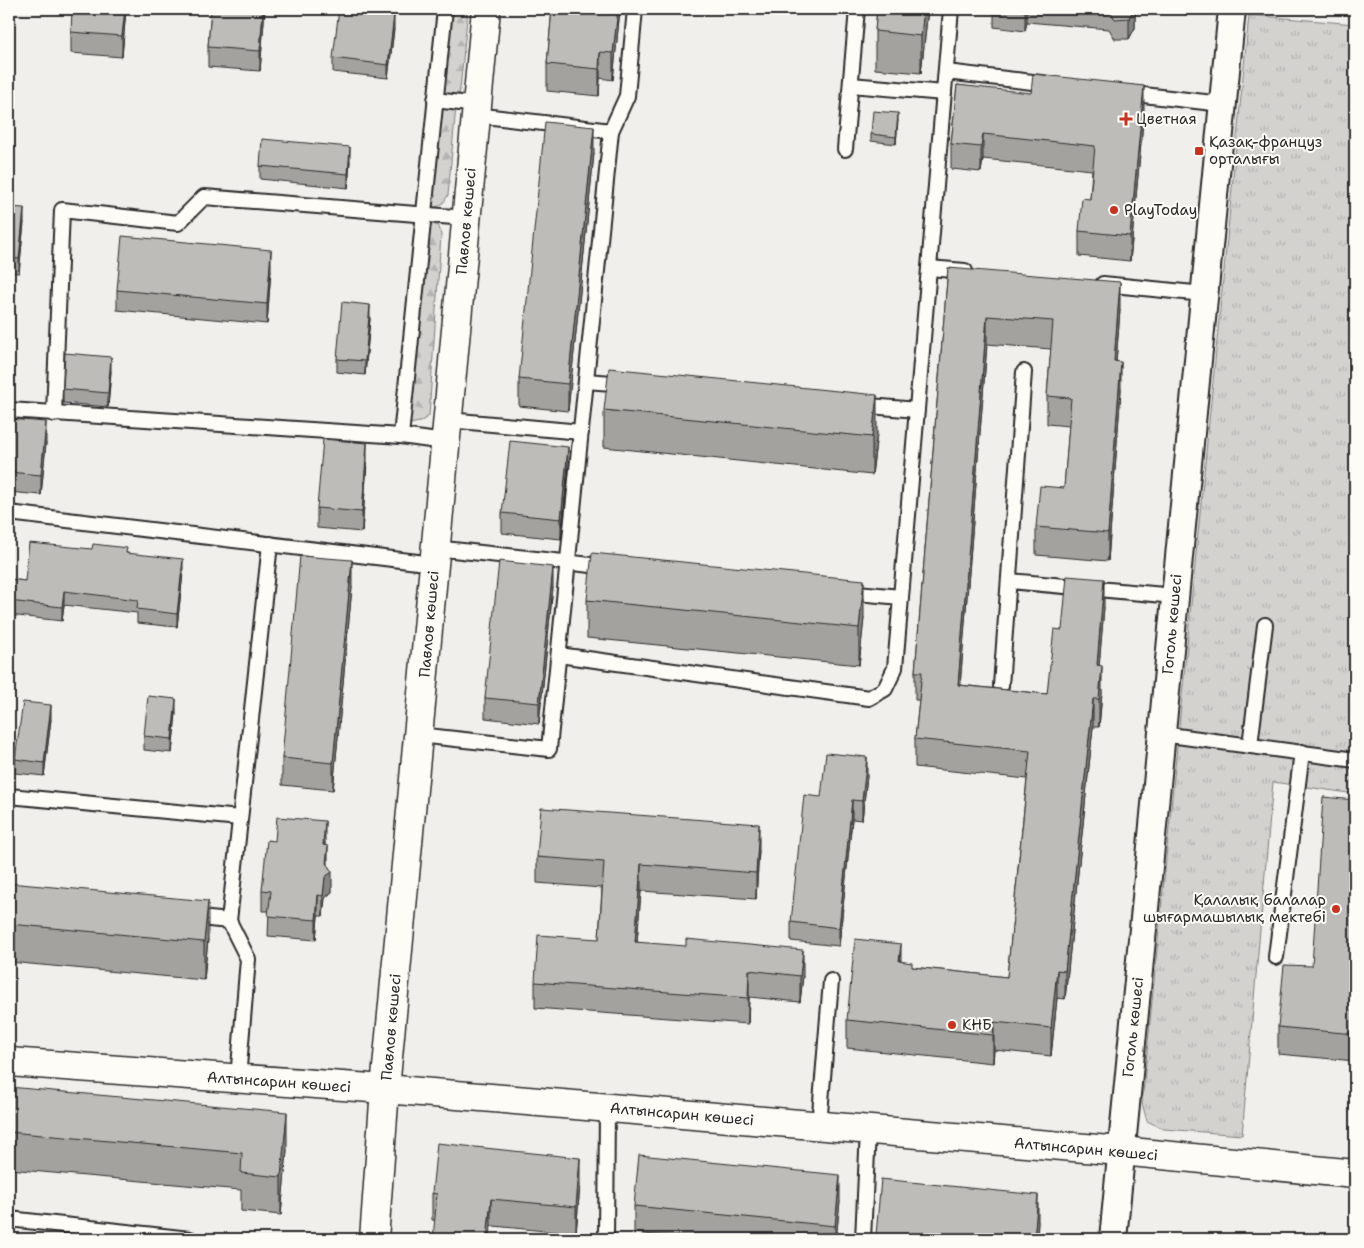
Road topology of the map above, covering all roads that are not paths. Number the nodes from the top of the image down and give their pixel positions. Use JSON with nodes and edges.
{"nodes":[{"id":1,"x":445,"y":9,"type":"edge"},
{"id":2,"x":486,"y":9,"type":"edge"},
{"id":3,"x":635,"y":9,"type":"edge"},
{"id":4,"x":857,"y":9,"type":"edge"},
{"id":5,"x":951,"y":9,"type":"edge"},
{"id":6,"x":1232,"y":9,"type":"edge"},
{"id":7,"x":946,"y":72,"type":"junction"},
{"id":8,"x":850,"y":85,"type":"junction"},
{"id":9,"x":1064,"y":85,"type":"edge"},
{"id":10,"x":1114,"y":91,"type":"edge"},
{"id":11,"x":944,"y":93,"type":"junction"},
{"id":12,"x":435,"y":100,"type":"junction"},
{"id":13,"x":1222,"y":104,"type":"junction"},
{"id":14,"x":476,"y":110,"type":"junction"},
{"id":15,"x":611,"y":131,"type":"junction"},
{"id":16,"x":845,"y":149,"type":"dead end"},
{"id":17,"x":422,"y":213,"type":"junction"},
{"id":18,"x":466,"y":218,"type":"junction"},
{"id":19,"x":929,"y":268,"type":"junction"},
{"id":20,"x":978,"y":272,"type":"edge"},
{"id":21,"x":1086,"y":283,"type":"edge"},
{"id":22,"x":1204,"y":294,"type":"junction"},
{"id":23,"x":1024,"y":372,"type":"dead end"},
{"id":24,"x":586,"y":381,"type":"junction"},
{"id":25,"x":635,"y":385,"type":"edge"},
{"id":26,"x":839,"y":403,"type":"edge"},
{"id":27,"x":9,"y":410,"type":"edge"},
{"id":28,"x":917,"y":410,"type":"junction"},
{"id":29,"x":54,"y":414,"type":"junction"},
{"id":30,"x":446,"y":431,"type":"junction"},
{"id":31,"x":581,"y":432,"type":"junction"},
{"id":32,"x":401,"y":436,"type":"junction"},
{"id":33,"x":9,"y":513,"type":"edge"},
{"id":34,"x":270,"y":544,"type":"junction"},
{"id":35,"x":435,"y":556,"type":"junction"},
{"id":36,"x":568,"y":562,"type":"junction"},
{"id":37,"x":627,"y":568,"type":"edge"},
{"id":38,"x":1009,"y":581,"type":"junction"},
{"id":39,"x":833,"y":590,"type":"edge"},
{"id":40,"x":1175,"y":596,"type":"junction"},
{"id":41,"x":901,"y":598,"type":"junction"},
{"id":42,"x":1265,"y":625,"type":"dead end"},
{"id":43,"x":558,"y":655,"type":"junction"},
{"id":44,"x":1002,"y":686,"type":"dead end"},
{"id":45,"x":1162,"y":734,"type":"junction"},
{"id":46,"x":418,"y":735,"type":"junction"},
{"id":47,"x":1250,"y":745,"type":"junction"},
{"id":48,"x":1302,"y":752,"type":"junction"},
{"id":49,"x":1355,"y":760,"type":"edge"},
{"id":50,"x":9,"y":796,"type":"edge"},
{"id":51,"x":240,"y":818,"type":"junction"},
{"id":52,"x":172,"y":915,"type":"edge"},
{"id":53,"x":229,"y":921,"type":"junction"},
{"id":54,"x":1276,"y":957,"type":"dead end"},
{"id":55,"x":831,"y":981,"type":"dead end"},
{"id":56,"x":9,"y":1062,"type":"edge"},
{"id":57,"x":238,"y":1079,"type":"junction"},
{"id":58,"x":385,"y":1089,"type":"junction"},
{"id":59,"x":607,"y":1108,"type":"junction"},
{"id":60,"x":819,"y":1126,"type":"junction"},
{"id":61,"x":868,"y":1130,"type":"junction"},
{"id":62,"x":1121,"y":1151,"type":"junction"},
{"id":63,"x":1355,"y":1174,"type":"edge"},
{"id":64,"x":9,"y":1219,"type":"edge"},
{"id":65,"x":190,"y":1239,"type":"edge"},
{"id":66,"x":374,"y":1239,"type":"edge"},
{"id":67,"x":606,"y":1239,"type":"edge"},
{"id":68,"x":864,"y":1239,"type":"edge"},
{"id":69,"x":1113,"y":1239,"type":"edge"}],
"edges":[{"from":1,"to":12,"type":"lane"},
{"from":2,"to":14,"type":"street","name":"Павлов көшесі"},
{"from":3,"to":15,"type":"lane"},
{"from":4,"to":8,"type":"lane"},
{"from":5,"to":7,"type":"lane"},
{"from":6,"to":13,"type":"street","name":"Гоголь көшесі"},
{"from":7,"to":9,"type":"lane"},
{"from":7,"to":11,"type":"lane"},
{"from":8,"to":11,"type":"lane"},
{"from":8,"to":16,"type":"lane"},
{"from":10,"to":13,"type":"lane"},
{"from":11,"to":19,"type":"lane"},
{"from":12,"to":14,"type":"lane"},
{"from":12,"to":17,"type":"lane"},
{"from":13,"to":22,"type":"street","name":"Гоголь көшесі"},
{"from":14,"to":15,"type":"lane"},
{"from":14,"to":18,"type":"street","name":"Павлов көшесі"},
{"from":15,"to":24,"type":"lane"},
{"from":17,"to":18,"type":"lane"},
{"from":17,"to":29,"type":"lane"},
{"from":17,"to":32,"type":"lane"},
{"from":18,"to":30,"type":"street","name":"Павлов көшесі"},
{"from":19,"to":20,"type":"lane"},
{"from":19,"to":28,"type":"lane"},
{"from":21,"to":22,"type":"lane"},
{"from":22,"to":40,"type":"street","name":"Гоголь көшесі"},
{"from":23,"to":38,"type":"lane"},
{"from":24,"to":25,"type":"lane"},
{"from":24,"to":31,"type":"lane"},
{"from":26,"to":28,"type":"lane"},
{"from":27,"to":29,"type":"lane"},
{"from":28,"to":41,"type":"lane"},
{"from":29,"to":32,"type":"lane"},
{"from":30,"to":31,"type":"lane"},
{"from":30,"to":32,"type":"lane"},
{"from":30,"to":35,"type":"street","name":"Павлов көшесі"},
{"from":31,"to":36,"type":"lane"},
{"from":33,"to":34,"type":"lane"},
{"from":34,"to":35,"type":"lane"},
{"from":34,"to":51,"type":"lane"},
{"from":35,"to":36,"type":"lane"},
{"from":35,"to":46,"type":"street","name":"Павлов көшесі"},
{"from":36,"to":37,"type":"lane"},
{"from":36,"to":43,"type":"lane"},
{"from":38,"to":40,"type":"lane"},
{"from":38,"to":44,"type":"lane"},
{"from":39,"to":41,"type":"lane"},
{"from":40,"to":45,"type":"street","name":"Гоголь көшесі"},
{"from":41,"to":43,"type":"lane"},
{"from":42,"to":47,"type":"lane"},
{"from":43,"to":46,"type":"lane"},
{"from":45,"to":47,"type":"lane"},
{"from":45,"to":62,"type":"street","name":"Гоголь көшесі"},
{"from":46,"to":58,"type":"street","name":"Павлов көшесі"},
{"from":47,"to":48,"type":"lane"},
{"from":48,"to":49,"type":"lane"},
{"from":48,"to":54,"type":"lane"},
{"from":50,"to":51,"type":"lane"},
{"from":51,"to":53,"type":"lane"},
{"from":52,"to":53,"type":"lane"},
{"from":53,"to":57,"type":"lane"},
{"from":55,"to":60,"type":"lane"},
{"from":56,"to":57,"type":"street","name":"Алтынсарин көшесі"},
{"from":57,"to":58,"type":"street","name":"Алтынсарин көшесі"},
{"from":58,"to":59,"type":"street","name":"Алтынсарин көшесі"},
{"from":58,"to":66,"type":"street","name":"Павлов көшесі"},
{"from":59,"to":60,"type":"street","name":"Алтынсарин көшесі"},
{"from":59,"to":67,"type":"lane"},
{"from":60,"to":61,"type":"street","name":"Алтынсарин көшесі"},
{"from":61,"to":62,"type":"street","name":"Алтынсарин көшесі"},
{"from":61,"to":68,"type":"lane"},
{"from":62,"to":63,"type":"street","name":"Алтынсарин көшесі"},
{"from":62,"to":69,"type":"street","name":"Гоголь көшесі"},
{"from":64,"to":65,"type":"lane"}]}
